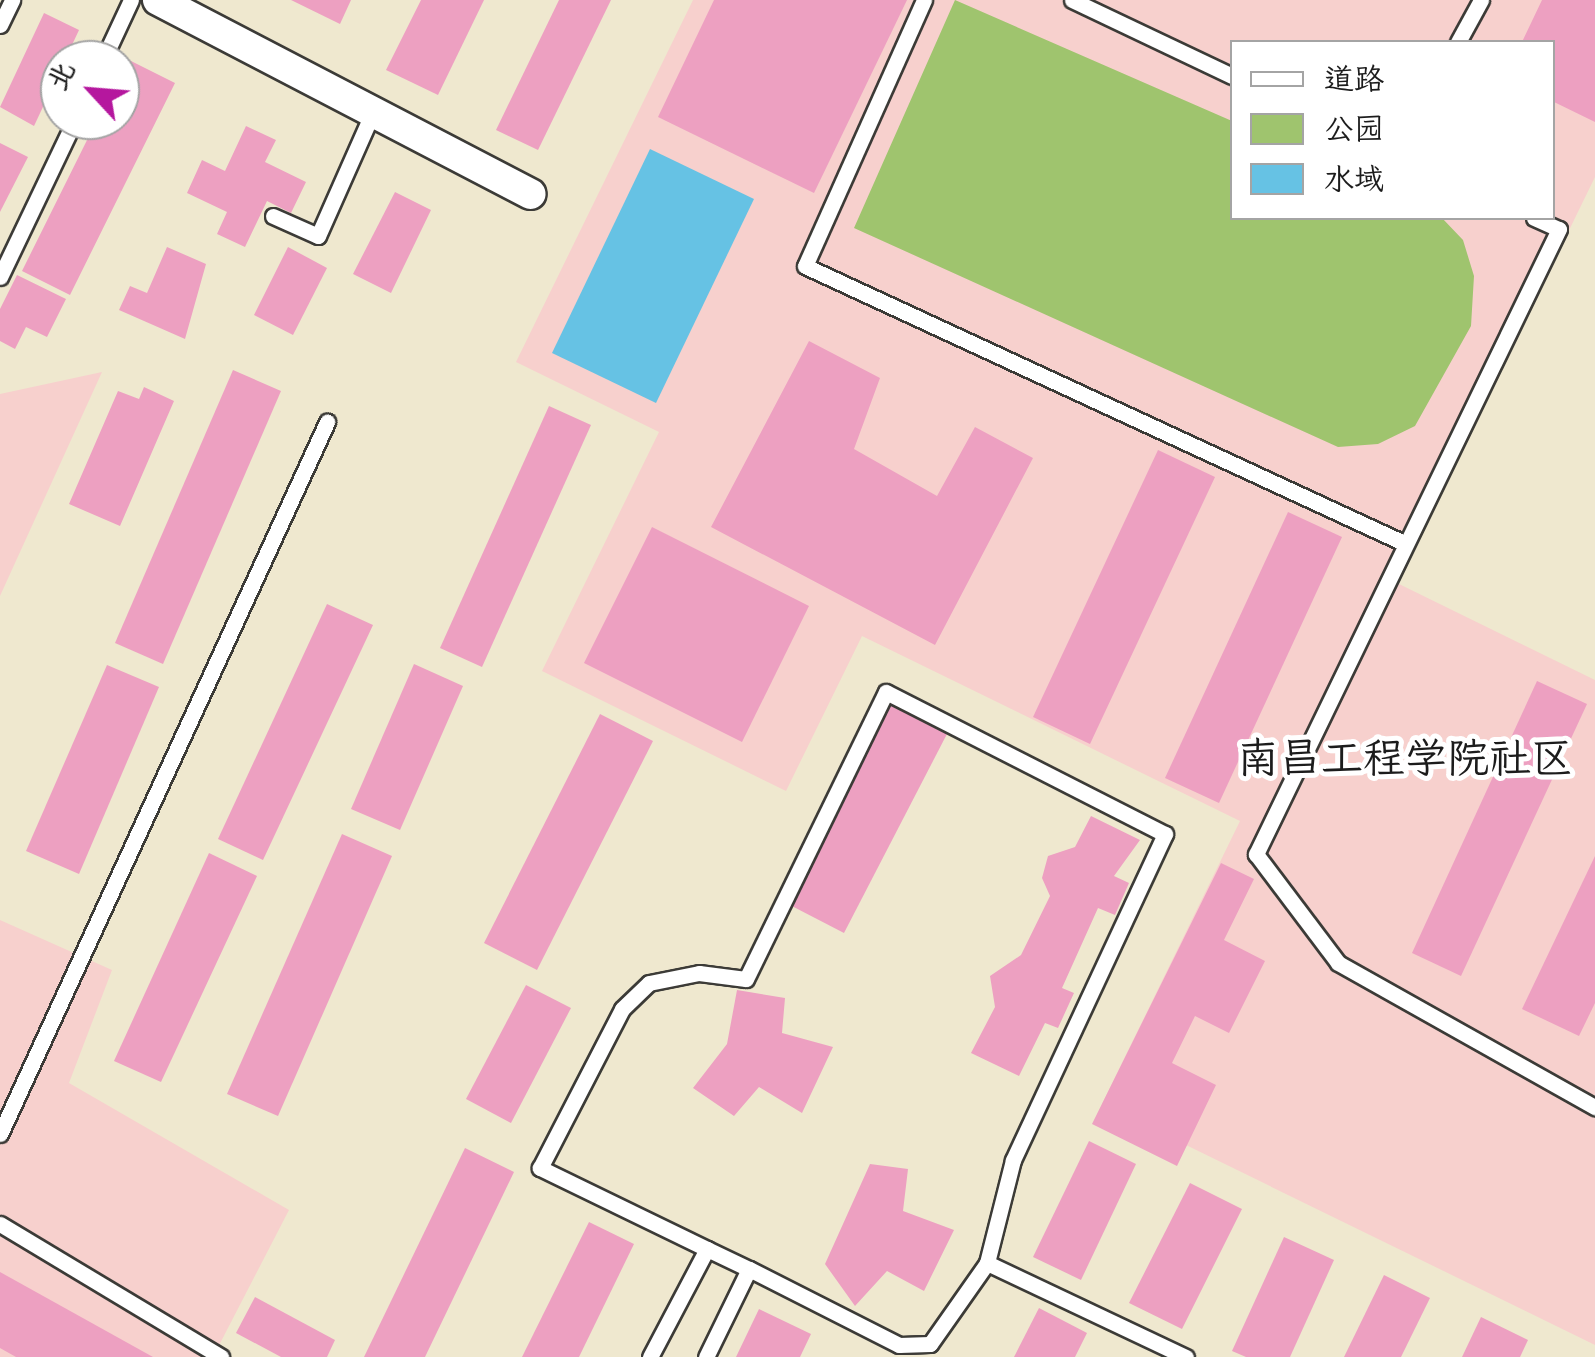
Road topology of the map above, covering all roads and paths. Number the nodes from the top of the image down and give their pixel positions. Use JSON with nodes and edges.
{"nodes":[{"id":1,"x":12,"y":0,"type":"edge"},
{"id":2,"x":132,"y":0,"type":"edge"},
{"id":3,"x":158,"y":0,"type":"edge"},
{"id":4,"x":924,"y":0,"type":"edge"},
{"id":5,"x":1072,"y":0,"type":"edge"},
{"id":6,"x":1481,"y":0,"type":"edge"},
{"id":7,"x":0,"y":25,"type":"edge"},
{"id":8,"x":113,"y":40,"type":"edge"},
{"id":9,"x":1459,"y":40,"type":"edge"},
{"id":10,"x":1230,"y":75,"type":"edge"},
{"id":11,"x":373,"y":112,"type":"junction"},
{"id":12,"x":65,"y":140,"type":"edge"},
{"id":13,"x":531,"y":194,"type":"dead end"},
{"id":14,"x":273,"y":216,"type":"dead end"},
{"id":15,"x":1538,"y":220,"type":"edge"},
{"id":16,"x":0,"y":278,"type":"edge"},
{"id":17,"x":327,"y":422,"type":"dead end"},
{"id":18,"x":1406,"y":544,"type":"junction"},
{"id":19,"x":1595,"y":1106,"type":"edge"},
{"id":20,"x":0,"y":1134,"type":"edge"},
{"id":21,"x":0,"y":1224,"type":"edge"},
{"id":22,"x":707,"y":1249,"type":"junction"},
{"id":23,"x":987,"y":1264,"type":"junction"},
{"id":24,"x":749,"y":1270,"type":"junction"},
{"id":25,"x":221,"y":1357,"type":"edge"},
{"id":26,"x":650,"y":1357,"type":"edge"},
{"id":27,"x":706,"y":1357,"type":"edge"},
{"id":28,"x":1186,"y":1357,"type":"edge"}],
"edges":[{"from":1,"to":7,"type":"lane"},
{"from":2,"to":8,"type":"lane"},
{"from":3,"to":11,"type":"street"},
{"from":4,"to":18,"type":"lane"},
{"from":5,"to":10,"type":"lane"},
{"from":6,"to":9,"type":"lane"},
{"from":11,"to":13,"type":"street"},
{"from":11,"to":14,"type":"lane"},
{"from":12,"to":16,"type":"lane"},
{"from":15,"to":18,"type":"lane"},
{"from":17,"to":20,"type":"lane"},
{"from":18,"to":19,"type":"lane"},
{"from":21,"to":25,"type":"lane"},
{"from":22,"to":23,"type":"lane"},
{"from":22,"to":24,"type":"lane"},
{"from":22,"to":26,"type":"lane"},
{"from":23,"to":24,"type":"lane"},
{"from":23,"to":28,"type":"lane"},
{"from":24,"to":27,"type":"lane"}]}
